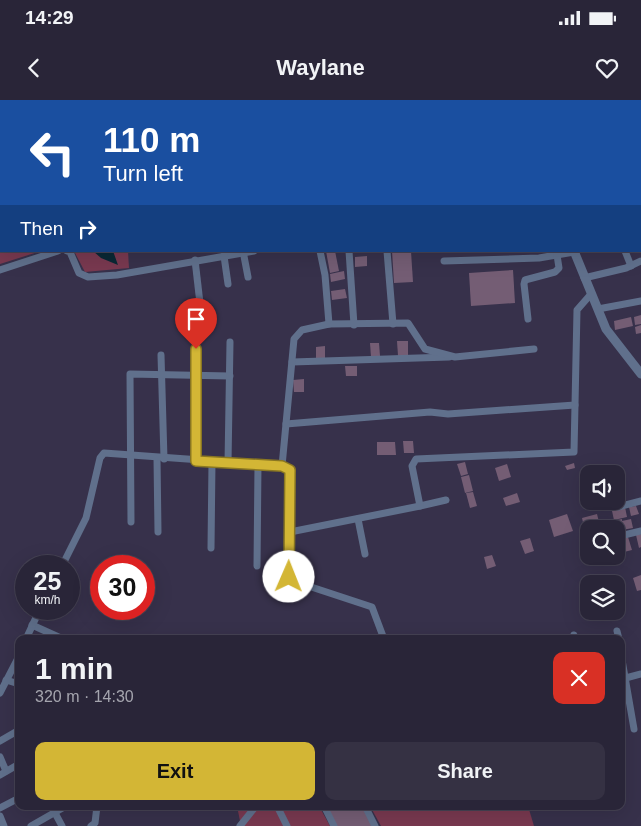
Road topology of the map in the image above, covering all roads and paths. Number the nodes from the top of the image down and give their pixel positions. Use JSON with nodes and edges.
{"nodes":[{"id":1,"x":55,"y":252,"type":"edge"},
{"id":2,"x":70,"y":252,"type":"edge"},
{"id":3,"x":243,"y":252,"type":"edge"},
{"id":4,"x":320,"y":252,"type":"edge"},
{"id":5,"x":349,"y":252,"type":"edge"},
{"id":6,"x":386,"y":252,"type":"edge"},
{"id":7,"x":574,"y":252,"type":"edge"},
{"id":8,"x":624,"y":252,"type":"edge"},
{"id":9,"x":557,"y":255,"type":"junction"},
{"id":10,"x":224,"y":256,"type":"junction"},
{"id":11,"x":195,"y":260,"type":"junction"},
{"id":12,"x":444,"y":261,"type":"dead end"},
{"id":13,"x":641,"y":261,"type":"edge"},
{"id":14,"x":631,"y":266,"type":"junction"},
{"id":15,"x":0,"y":270,"type":"edge"},
{"id":16,"x":248,"y":277,"type":"dead end"},
{"id":17,"x":584,"y":278,"type":"junction"},
{"id":18,"x":228,"y":284,"type":"dead end"},
{"id":19,"x":591,"y":294,"type":"junction"},
{"id":20,"x":641,"y":302,"type":"edge"},
{"id":21,"x":598,"y":309,"type":"junction"},
{"id":22,"x":201,"y":312,"type":"dead end"},
{"id":23,"x":528,"y":319,"type":"dead end"},
{"id":24,"x":329,"y":324,"type":"junction"},
{"id":25,"x":394,"y":324,"type":"junction"},
{"id":26,"x":354,"y":325,"type":"junction"},
{"id":27,"x":230,"y":342,"type":"dead end"},
{"id":28,"x":196,"y":349,"type":"dead end"},
{"id":29,"x":534,"y":349,"type":"dead end"},
{"id":30,"x":161,"y":355,"type":"dead end"},
{"id":31,"x":455,"y":357,"type":"junction"},
{"id":32,"x":292,"y":362,"type":"junction"},
{"id":33,"x":641,"y":374,"type":"edge"},
{"id":34,"x":163,"y":375,"type":"junction"},
{"id":35,"x":196,"y":375,"type":"junction"},
{"id":36,"x":230,"y":376,"type":"junction"},
{"id":37,"x":575,"y":405,"type":"junction"},
{"id":38,"x":286,"y":424,"type":"junction"},
{"id":39,"x":131,"y":456,"type":"junction"},
{"id":40,"x":160,"y":458,"type":"junction"},
{"id":41,"x":196,"y":461,"type":"junction"},
{"id":42,"x":212,"y":462,"type":"junction"},
{"id":43,"x":228,"y":463,"type":"junction"},
{"id":44,"x":258,"y":464,"type":"junction"},
{"id":45,"x":282,"y":466,"type":"junction"},
{"id":46,"x":446,"y":500,"type":"dead end"},
{"id":47,"x":641,"y":501,"type":"edge"},
{"id":48,"x":625,"y":505,"type":"edge"},
{"id":49,"x":420,"y":506,"type":"junction"},
{"id":50,"x":358,"y":519,"type":"junction"},
{"id":51,"x":131,"y":522,"type":"dead end"},
{"id":52,"x":158,"y":532,"type":"dead end"},
{"id":53,"x":290,"y":532,"type":"junction"},
{"id":54,"x":641,"y":532,"type":"edge"},
{"id":55,"x":625,"y":535,"type":"edge"},
{"id":56,"x":211,"y":548,"type":"dead end"},
{"id":57,"x":365,"y":554,"type":"dead end"},
{"id":58,"x":68,"y":555,"type":"edge"},
{"id":59,"x":257,"y":566,"type":"dead end"},
{"id":60,"x":34,"y":620,"type":"edge"},
{"id":61,"x":32,"y":624,"type":"junction"},
{"id":62,"x":617,"y":631,"type":"dead end"},
{"id":63,"x":28,"y":635,"type":"edge"},
{"id":64,"x":55,"y":635,"type":"edge"},
{"id":65,"x":382,"y":635,"type":"edge"},
{"id":66,"x":618,"y":635,"type":"edge"},
{"id":67,"x":15,"y":663,"type":"edge"},
{"id":68,"x":641,"y":674,"type":"edge"},
{"id":69,"x":625,"y":678,"type":"edge"},
{"id":70,"x":6,"y":680,"type":"junction"},
{"id":71,"x":15,"y":683,"type":"edge"},
{"id":72,"x":625,"y":688,"type":"edge"},
{"id":73,"x":0,"y":693,"type":"edge"},
{"id":74,"x":634,"y":729,"type":"dead end"},
{"id":75,"x":15,"y":732,"type":"edge"},
{"id":76,"x":0,"y":741,"type":"edge"},
{"id":77,"x":0,"y":756,"type":"edge"},
{"id":78,"x":15,"y":766,"type":"edge"},
{"id":79,"x":3,"y":773,"type":"edge"},
{"id":80,"x":15,"y":800,"type":"edge"},
{"id":81,"x":0,"y":808,"type":"edge"},
{"id":82,"x":60,"y":810,"type":"edge"},
{"id":83,"x":97,"y":810,"type":"edge"},
{"id":84,"x":253,"y":810,"type":"edge"},
{"id":85,"x":279,"y":810,"type":"edge"},
{"id":86,"x":326,"y":810,"type":"edge"},
{"id":87,"x":367,"y":810,"type":"edge"},
{"id":88,"x":55,"y":813,"type":"junction"},
{"id":89,"x":31,"y":826,"type":"edge"},
{"id":90,"x":62,"y":826,"type":"edge"},
{"id":91,"x":91,"y":826,"type":"edge"},
{"id":92,"x":240,"y":826,"type":"edge"},
{"id":93,"x":287,"y":826,"type":"edge"},
{"id":94,"x":334,"y":826,"type":"edge"},
{"id":95,"x":375,"y":826,"type":"edge"}],
"edges":[{"from":1,"to":15,"type":"street"},
{"from":2,"to":11,"type":"street"},
{"from":3,"to":10,"type":"street"},
{"from":3,"to":16,"type":"street"},
{"from":4,"to":24,"type":"street"},
{"from":5,"to":26,"type":"street"},
{"from":6,"to":25,"type":"street"},
{"from":7,"to":9,"type":"street"},
{"from":7,"to":17,"type":"street"},
{"from":8,"to":14,"type":"street"},
{"from":9,"to":12,"type":"street"},
{"from":9,"to":23,"type":"street"},
{"from":10,"to":11,"type":"street"},
{"from":10,"to":18,"type":"street"},
{"from":11,"to":22,"type":"street"},
{"from":13,"to":14,"type":"street"},
{"from":14,"to":17,"type":"street"},
{"from":17,"to":19,"type":"street"},
{"from":19,"to":21,"type":"street"},
{"from":19,"to":37,"type":"street"},
{"from":20,"to":21,"type":"street"},
{"from":21,"to":33,"type":"street"},
{"from":24,"to":26,"type":"street"},
{"from":24,"to":32,"type":"street"},
{"from":25,"to":26,"type":"street"},
{"from":25,"to":31,"type":"street"},
{"from":27,"to":36,"type":"street"},
{"from":28,"to":35,"type":"street"},
{"from":29,"to":31,"type":"street"},
{"from":30,"to":34,"type":"street"},
{"from":31,"to":32,"type":"street"},
{"from":32,"to":38,"type":"street"},
{"from":34,"to":35,"type":"street"},
{"from":34,"to":39,"type":"street"},
{"from":34,"to":40,"type":"street"},
{"from":35,"to":36,"type":"street"},
{"from":35,"to":41,"type":"street"},
{"from":36,"to":43,"type":"street"},
{"from":37,"to":38,"type":"street"},
{"from":37,"to":49,"type":"street"},
{"from":38,"to":45,"type":"street"},
{"from":39,"to":40,"type":"street"},
{"from":39,"to":51,"type":"street"},
{"from":39,"to":58,"type":"street"},
{"from":40,"to":41,"type":"street"},
{"from":40,"to":52,"type":"street"},
{"from":41,"to":42,"type":"street"},
{"from":42,"to":43,"type":"street"},
{"from":42,"to":56,"type":"street"},
{"from":43,"to":44,"type":"street"},
{"from":44,"to":45,"type":"street"},
{"from":44,"to":59,"type":"street"},
{"from":45,"to":53,"type":"street"},
{"from":46,"to":49,"type":"street"},
{"from":47,"to":48,"type":"street"},
{"from":49,"to":50,"type":"street"},
{"from":50,"to":53,"type":"street"},
{"from":50,"to":57,"type":"street"},
{"from":53,"to":65,"type":"street"},
{"from":54,"to":55,"type":"street"},
{"from":60,"to":61,"type":"street"},
{"from":61,"to":63,"type":"street"},
{"from":61,"to":64,"type":"street"},
{"from":62,"to":66,"type":"street"},
{"from":67,"to":70,"type":"street"},
{"from":68,"to":69,"type":"street"},
{"from":70,"to":71,"type":"street"},
{"from":70,"to":73,"type":"street"},
{"from":72,"to":74,"type":"street"},
{"from":75,"to":76,"type":"street"},
{"from":77,"to":79,"type":"street"},
{"from":78,"to":79,"type":"street"},
{"from":80,"to":81,"type":"street"},
{"from":82,"to":88,"type":"street"},
{"from":83,"to":91,"type":"street"},
{"from":84,"to":92,"type":"street"},
{"from":85,"to":93,"type":"street"},
{"from":86,"to":94,"type":"street"},
{"from":87,"to":95,"type":"street"},
{"from":88,"to":89,"type":"street"},
{"from":88,"to":90,"type":"street"}]}
